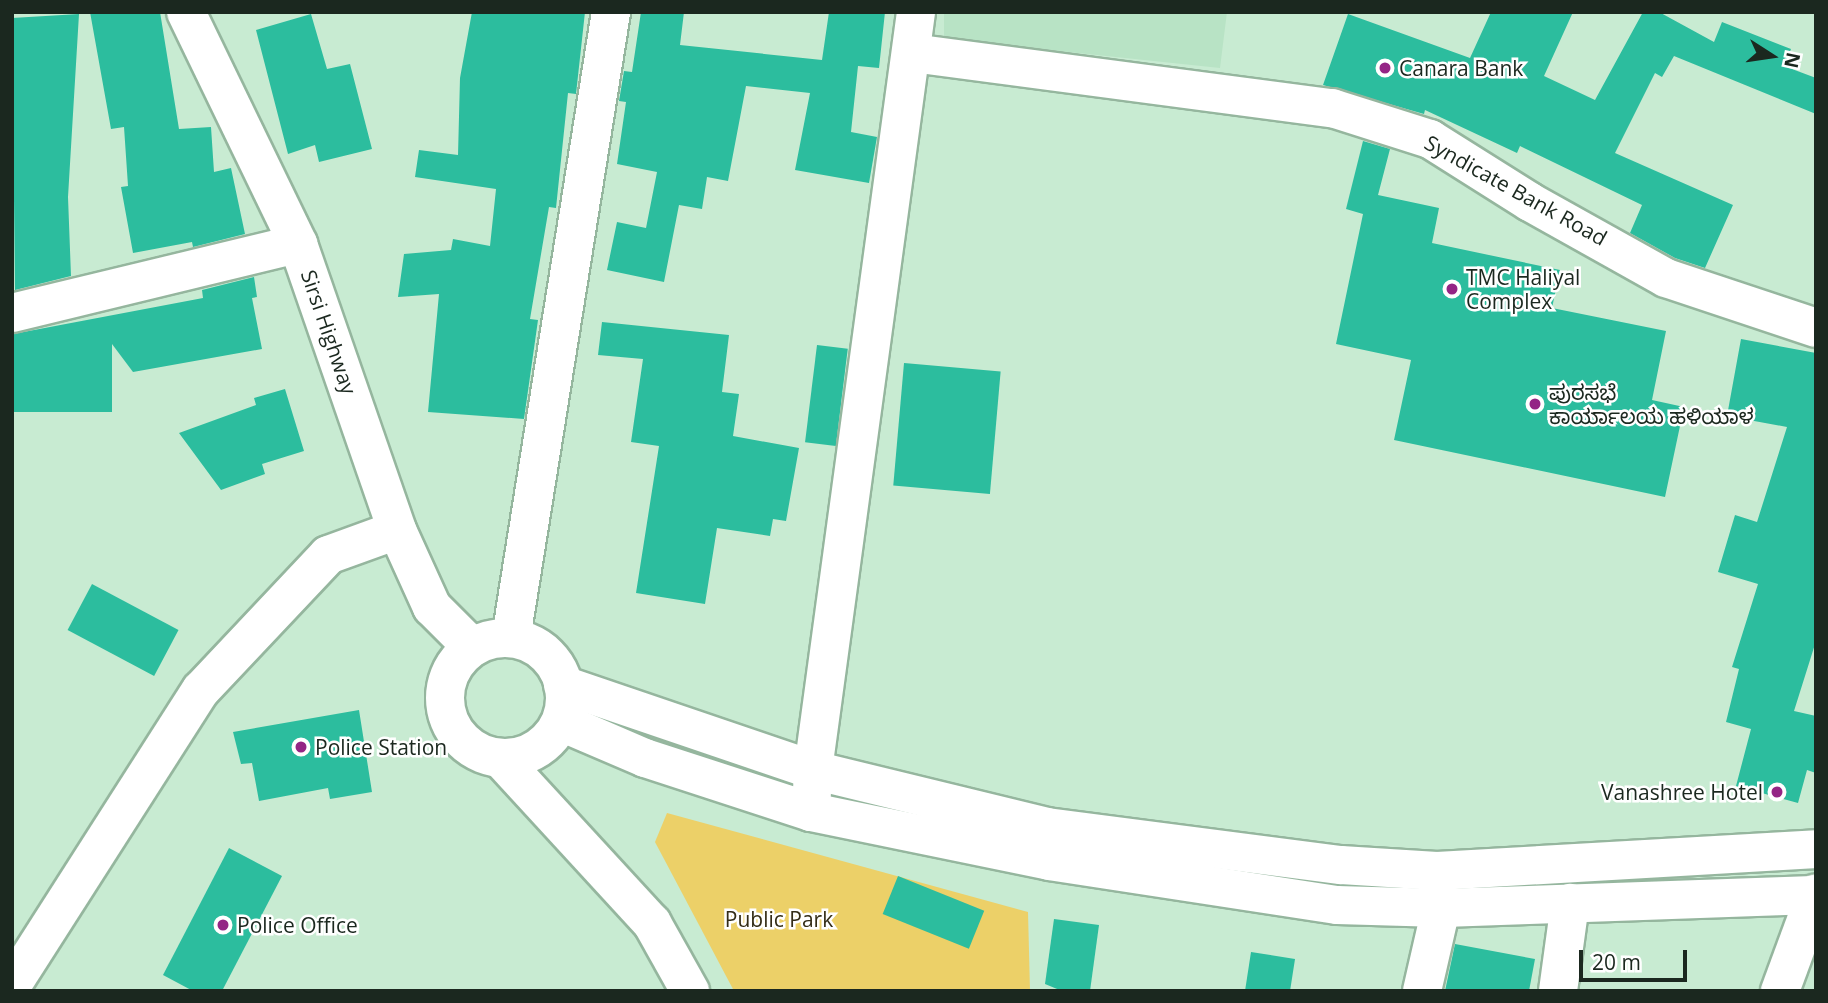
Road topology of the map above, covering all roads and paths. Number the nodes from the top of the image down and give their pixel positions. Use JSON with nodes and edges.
{"nodes":[{"id":1,"x":186,"y":12,"type":"edge"},
{"id":2,"x":611,"y":12,"type":"edge"},
{"id":3,"x":916,"y":12,"type":"edge"},
{"id":4,"x":912,"y":53,"type":"junction"},
{"id":5,"x":298,"y":244,"type":"junction"},
{"id":6,"x":12,"y":313,"type":"edge"},
{"id":7,"x":1816,"y":328,"type":"edge"},
{"id":8,"x":397,"y":530,"type":"junction"},
{"id":9,"x":511,"y":638,"type":"junction"},
{"id":10,"x":472,"y":647,"type":"junction"},
{"id":11,"x":562,"y":703,"type":"junction"},
{"id":12,"x":501,"y":759,"type":"junction"},
{"id":13,"x":813,"y":771,"type":"junction"},
{"id":14,"x":811,"y":812,"type":"junction"},
{"id":15,"x":1816,"y":849,"type":"edge"},
{"id":16,"x":1816,"y":895,"type":"edge"},
{"id":17,"x":1570,"y":903,"type":"junction"},
{"id":18,"x":1441,"y":908,"type":"junction"},
{"id":19,"x":12,"y":985,"type":"edge"},
{"id":20,"x":690,"y":991,"type":"edge"},
{"id":21,"x":1422,"y":991,"type":"edge"},
{"id":22,"x":1558,"y":991,"type":"edge"},
{"id":23,"x":1780,"y":991,"type":"edge"}],
"edges":[{"from":1,"to":5,"type":"main road","name":"Sirsi Highway"},
{"from":2,"to":9,"type":"main road"},
{"from":3,"to":4,"type":"main road"},
{"from":4,"to":7,"type":"main road","name":"Syndicate Bank Road"},
{"from":4,"to":13,"type":"main road"},
{"from":5,"to":6,"type":"main road"},
{"from":5,"to":8,"type":"main road","name":"Sirsi Highway"},
{"from":8,"to":10,"type":"main road","name":"Sirsi Highway"},
{"from":8,"to":19,"type":"main road"},
{"from":9,"to":10,"type":"main road"},
{"from":9,"to":11,"type":"main road"},
{"from":10,"to":12,"type":"main road"},
{"from":11,"to":12,"type":"main road"},
{"from":11,"to":13,"type":"main road"},
{"from":11,"to":14,"type":"main road"},
{"from":12,"to":20,"type":"main road"},
{"from":13,"to":14,"type":"main road"},
{"from":13,"to":15,"type":"main road"},
{"from":14,"to":18,"type":"main road"},
{"from":16,"to":17,"type":"main road"},
{"from":16,"to":23,"type":"main road"},
{"from":17,"to":18,"type":"main road"},
{"from":17,"to":22,"type":"main road"},
{"from":18,"to":21,"type":"main road"}]}
